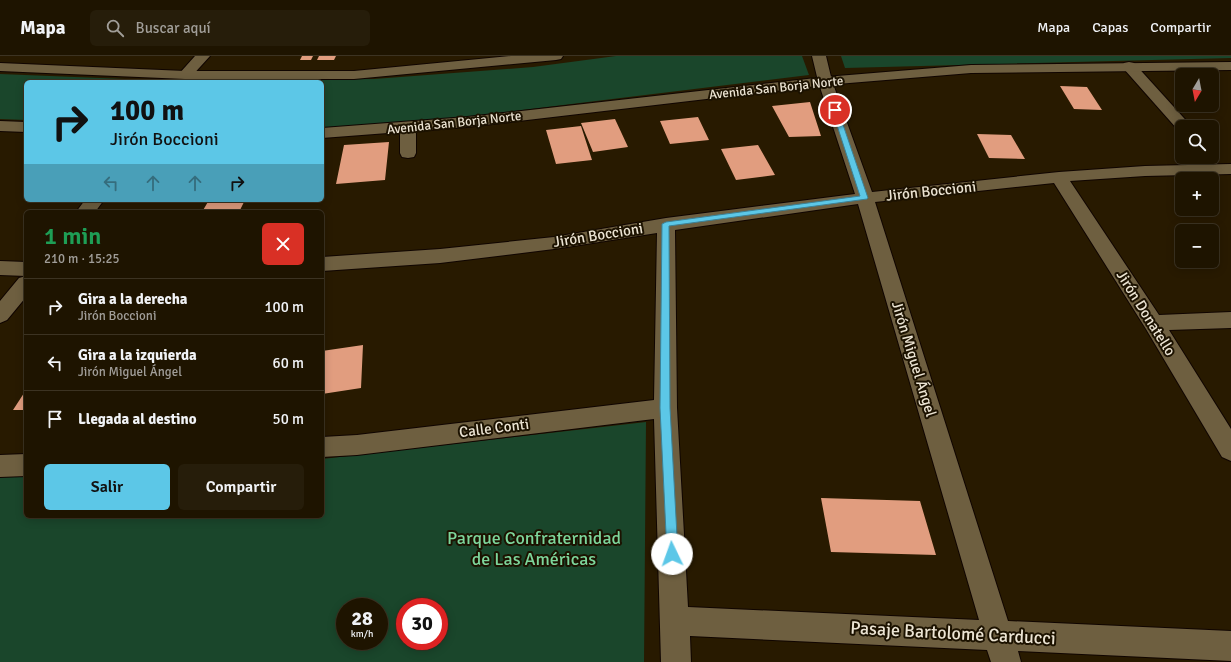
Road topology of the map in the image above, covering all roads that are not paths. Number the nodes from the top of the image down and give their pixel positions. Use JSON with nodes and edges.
{"nodes":[{"id":1,"x":203,"y":56,"type":"edge"},
{"id":2,"x":556,"y":56,"type":"edge"},
{"id":3,"x":819,"y":56,"type":"edge"},
{"id":4,"x":1129,"y":66,"type":"junction"},
{"id":5,"x":1231,"y":66,"type":"edge"},
{"id":6,"x":0,"y":67,"type":"edge"},
{"id":7,"x":185,"y":76,"type":"junction"},
{"id":8,"x":825,"y":81,"type":"junction"},
{"id":9,"x":1178,"y":120,"type":"edge"},
{"id":10,"x":0,"y":126,"type":"edge"},
{"id":11,"x":24,"y":127,"type":"edge"},
{"id":12,"x":408,"y":128,"type":"junction"},
{"id":13,"x":324,"y":133,"type":"edge"},
{"id":14,"x":408,"y":153,"type":"dead end"},
{"id":15,"x":1222,"y":165,"type":"edge"},
{"id":16,"x":1059,"y":177,"type":"junction"},
{"id":17,"x":865,"y":198,"type":"junction"},
{"id":18,"x":93,"y":202,"type":"edge"},
{"id":19,"x":87,"y":210,"type":"edge"},
{"id":20,"x":666,"y":224,"type":"junction"},
{"id":21,"x":324,"y":264,"type":"edge"},
{"id":22,"x":0,"y":268,"type":"edge"},
{"id":23,"x":24,"y":269,"type":"edge"},
{"id":24,"x":24,"y":285,"type":"edge"},
{"id":25,"x":0,"y":315,"type":"edge"},
{"id":26,"x":1231,"y":320,"type":"edge"},
{"id":27,"x":1153,"y":323,"type":"junction"},
{"id":28,"x":665,"y":408,"type":"junction"},
{"id":29,"x":324,"y":447,"type":"edge"},
{"id":30,"x":1231,"y":450,"type":"edge"},
{"id":31,"x":24,"y":465,"type":"edge"},
{"id":32,"x":0,"y":466,"type":"edge"},
{"id":33,"x":675,"y":621,"type":"junction"},
{"id":34,"x":998,"y":635,"type":"junction"},
{"id":35,"x":1231,"y":646,"type":"edge"},
{"id":36,"x":676,"y":662,"type":"edge"},
{"id":37,"x":1006,"y":662,"type":"edge"}],
"edges":[{"from":1,"to":7,"type":"street"},
{"from":2,"to":7,"type":"street"},
{"from":3,"to":8,"type":"street","name":"Jirón Miguel Ángel"},
{"from":4,"to":5,"type":"street","name":"Avenida San Borja Norte"},
{"from":4,"to":8,"type":"street","name":"Avenida San Borja Norte"},
{"from":4,"to":9,"type":"street"},
{"from":6,"to":7,"type":"street"},
{"from":8,"to":12,"type":"street","name":"Avenida San Borja Norte"},
{"from":8,"to":17,"type":"street","name":"Jirón Miguel Ángel"},
{"from":10,"to":11,"type":"street"},
{"from":12,"to":13,"type":"street","name":"Avenida San Borja Norte"},
{"from":12,"to":14,"type":"street"},
{"from":15,"to":16,"type":"street","name":"Jirón Boccioni"},
{"from":16,"to":17,"type":"street","name":"Jirón Boccioni"},
{"from":16,"to":27,"type":"street","name":"Jirón Donatello"},
{"from":17,"to":20,"type":"street","name":"Jirón Boccioni"},
{"from":17,"to":34,"type":"street","name":"Jirón Miguel Ángel"},
{"from":18,"to":19,"type":"street"},
{"from":20,"to":21,"type":"street","name":"Jirón Boccioni"},
{"from":20,"to":28,"type":"street"},
{"from":22,"to":23,"type":"street"},
{"from":24,"to":25,"type":"street"},
{"from":26,"to":27,"type":"street"},
{"from":27,"to":30,"type":"street","name":"Jirón Donatello"},
{"from":28,"to":29,"type":"street","name":"Calle Conti"},
{"from":28,"to":33,"type":"street"},
{"from":31,"to":32,"type":"street"},
{"from":33,"to":34,"type":"street","name":"Pasaje Bartolomé Carducci"},
{"from":33,"to":36,"type":"street"},
{"from":34,"to":35,"type":"street","name":"Pasaje Bartolomé Carducci"},
{"from":34,"to":37,"type":"street","name":"Jirón Miguel Ángel"}]}
